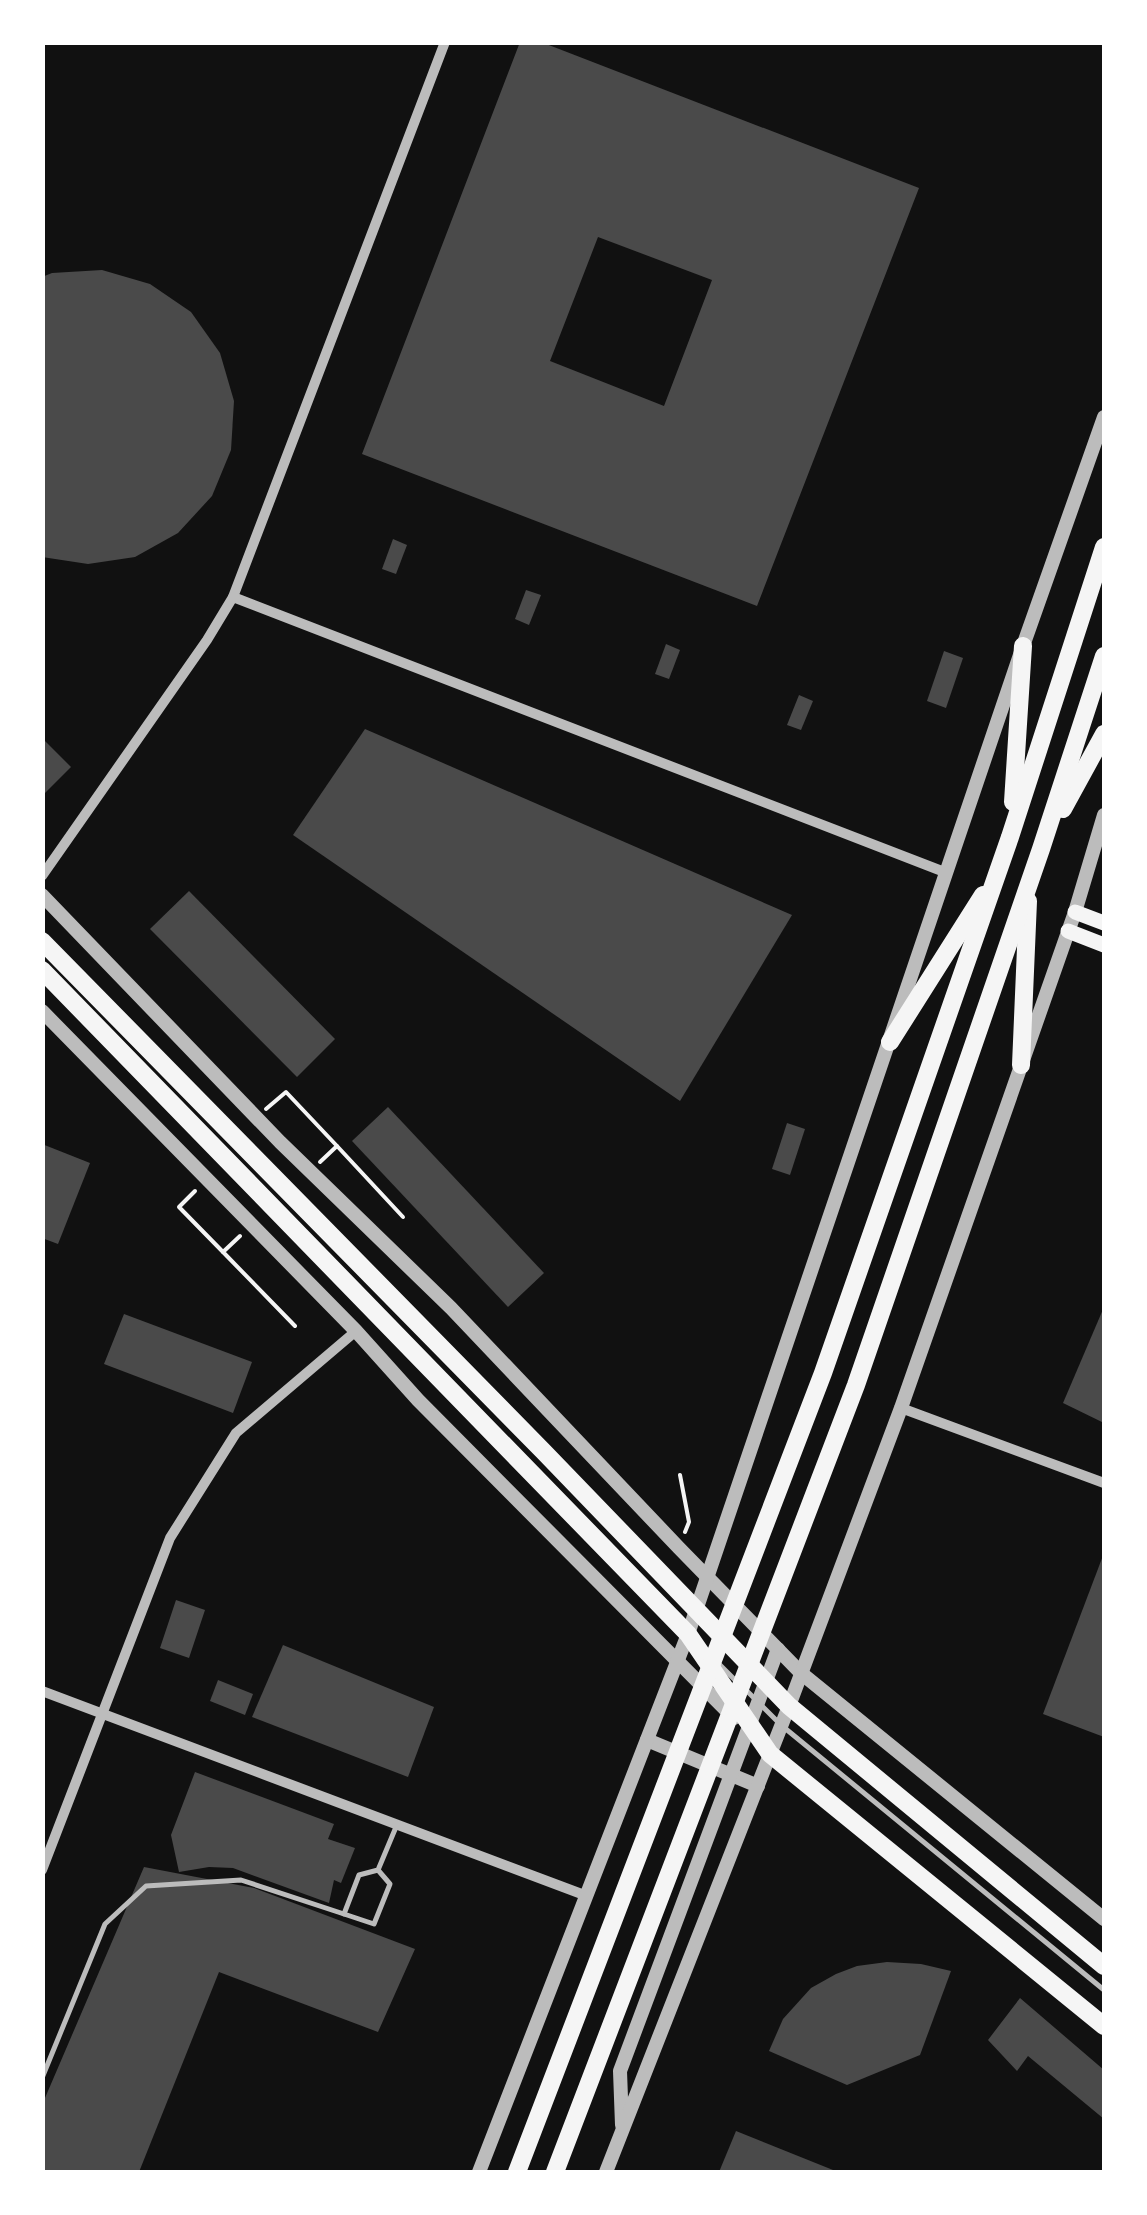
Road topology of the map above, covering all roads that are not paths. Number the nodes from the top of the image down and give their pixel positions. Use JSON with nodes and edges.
{"nodes":[{"id":1,"x":445,"y":42,"type":"edge"},
{"id":2,"x":1104,"y":417,"type":"edge"},
{"id":3,"x":1104,"y":547,"type":"edge"},
{"id":4,"x":233,"y":597,"type":"junction"},
{"id":5,"x":1023,"y":646,"type":"junction"},
{"id":6,"x":1104,"y":656,"type":"edge"},
{"id":7,"x":1104,"y":734,"type":"edge"},
{"id":8,"x":1104,"y":815,"type":"edge"},
{"id":9,"x":1010,"y":837,"type":"junction"},
{"id":10,"x":1041,"y":849,"type":"junction"},
{"id":11,"x":999,"y":869,"type":"junction"},
{"id":12,"x":947,"y":874,"type":"junction"},
{"id":13,"x":42,"y":876,"type":"edge"},
{"id":14,"x":1029,"y":882,"type":"junction"},
{"id":15,"x":42,"y":895,"type":"edge"},
{"id":16,"x":1074,"y":912,"type":"junction"},
{"id":17,"x":1104,"y":923,"type":"edge"},
{"id":18,"x":1068,"y":931,"type":"junction"},
{"id":19,"x":42,"y":942,"type":"edge"},
{"id":20,"x":1104,"y":945,"type":"edge"},
{"id":21,"x":42,"y":970,"type":"edge"},
{"id":22,"x":42,"y":1011,"type":"edge"},
{"id":23,"x":890,"y":1042,"type":"junction"},
{"id":24,"x":1021,"y":1065,"type":"junction"},
{"id":25,"x":356,"y":1331,"type":"junction"},
{"id":26,"x":901,"y":1408,"type":"junction"},
{"id":27,"x":1104,"y":1482,"type":"edge"},
{"id":28,"x":708,"y":1577,"type":"junction"},
{"id":29,"x":696,"y":1611,"type":"junction"},
{"id":30,"x":688,"y":1634,"type":"junction"},
{"id":31,"x":778,"y":1649,"type":"junction"},
{"id":32,"x":678,"y":1660,"type":"junction"},
{"id":33,"x":802,"y":1673,"type":"junction"},
{"id":34,"x":766,"y":1683,"type":"junction"},
{"id":35,"x":42,"y":1691,"type":"edge"},
{"id":36,"x":758,"y":1702,"type":"junction"},
{"id":37,"x":789,"y":1706,"type":"junction"},
{"id":38,"x":102,"y":1715,"type":"junction"},
{"id":39,"x":781,"y":1725,"type":"junction"},
{"id":40,"x":749,"y":1728,"type":"junction"},
{"id":41,"x":647,"y":1740,"type":"junction"},
{"id":42,"x":770,"y":1754,"type":"junction"},
{"id":43,"x":731,"y":1775,"type":"junction"},
{"id":44,"x":758,"y":1786,"type":"junction"},
{"id":45,"x":397,"y":1824,"type":"junction"},
{"id":46,"x":42,"y":1870,"type":"edge"},
{"id":47,"x":378,"y":1870,"type":"junction"},
{"id":48,"x":587,"y":1896,"type":"junction"},
{"id":49,"x":344,"y":1914,"type":"junction"},
{"id":50,"x":1104,"y":1919,"type":"edge"},
{"id":51,"x":1104,"y":1966,"type":"edge"},
{"id":52,"x":1104,"y":1990,"type":"edge"},
{"id":53,"x":1104,"y":2026,"type":"edge"},
{"id":54,"x":42,"y":2078,"type":"edge"},
{"id":55,"x":622,"y":2132,"type":"junction"},
{"id":56,"x":612,"y":2171,"type":"edge"},
{"id":57,"x":479,"y":2172,"type":"edge"},
{"id":58,"x":517,"y":2172,"type":"edge"},
{"id":59,"x":555,"y":2172,"type":"edge"}],
"edges":[{"from":1,"to":4,"type":"street"},
{"from":2,"to":5,"type":"street"},
{"from":3,"to":9,"type":"highway"},
{"from":4,"to":12,"type":"street"},
{"from":4,"to":13,"type":"street"},
{"from":5,"to":9,"type":"highway"},
{"from":5,"to":12,"type":"street"},
{"from":6,"to":10,"type":"highway"},
{"from":7,"to":10,"type":"highway"},
{"from":8,"to":16,"type":"street"},
{"from":9,"to":11,"type":"highway"},
{"from":10,"to":14,"type":"highway"},
{"from":11,"to":23,"type":"highway"},
{"from":11,"to":58,"type":"highway"},
{"from":12,"to":23,"type":"street"},
{"from":14,"to":24,"type":"highway"},
{"from":14,"to":59,"type":"highway"},
{"from":15,"to":28,"type":"street"},
{"from":16,"to":17,"type":"main road"},
{"from":16,"to":18,"type":"street"},
{"from":18,"to":20,"type":"main road"},
{"from":18,"to":24,"type":"street"},
{"from":19,"to":29,"type":"highway"},
{"from":21,"to":30,"type":"highway"},
{"from":22,"to":25,"type":"street"},
{"from":23,"to":28,"type":"street"},
{"from":24,"to":26,"type":"street"},
{"from":25,"to":32,"type":"street"},
{"from":25,"to":38,"type":"street"},
{"from":26,"to":27,"type":"street"},
{"from":26,"to":33,"type":"street"},
{"from":28,"to":29,"type":"street"},
{"from":28,"to":31,"type":"street"},
{"from":29,"to":30,"type":"street"},
{"from":29,"to":34,"type":"highway"},
{"from":30,"to":32,"type":"street"},
{"from":30,"to":36,"type":"lane"},
{"from":30,"to":40,"type":"highway"},
{"from":31,"to":33,"type":"street"},
{"from":31,"to":34,"type":"street"},
{"from":32,"to":40,"type":"street"},
{"from":32,"to":41,"type":"street"},
{"from":33,"to":37,"type":"street"},
{"from":33,"to":50,"type":"street"},
{"from":34,"to":36,"type":"street"},
{"from":34,"to":37,"type":"highway"},
{"from":35,"to":38,"type":"street"},
{"from":36,"to":39,"type":"lane"},
{"from":36,"to":40,"type":"street"},
{"from":37,"to":39,"type":"street"},
{"from":37,"to":51,"type":"highway"},
{"from":38,"to":45,"type":"street"},
{"from":38,"to":46,"type":"street"},
{"from":39,"to":42,"type":"street"},
{"from":39,"to":52,"type":"lane"},
{"from":40,"to":42,"type":"highway"},
{"from":40,"to":43,"type":"street"},
{"from":41,"to":43,"type":"street"},
{"from":41,"to":48,"type":"street"},
{"from":42,"to":44,"type":"street"},
{"from":42,"to":53,"type":"highway"},
{"from":43,"to":44,"type":"street"},
{"from":43,"to":55,"type":"street"},
{"from":44,"to":55,"type":"street"},
{"from":45,"to":47,"type":"lane"},
{"from":45,"to":48,"type":"street"},
{"from":47,"to":49,"type":"lane"},
{"from":47,"to":49,"type":"lane"},
{"from":48,"to":57,"type":"street"},
{"from":49,"to":54,"type":"lane"},
{"from":55,"to":56,"type":"street"}]}
